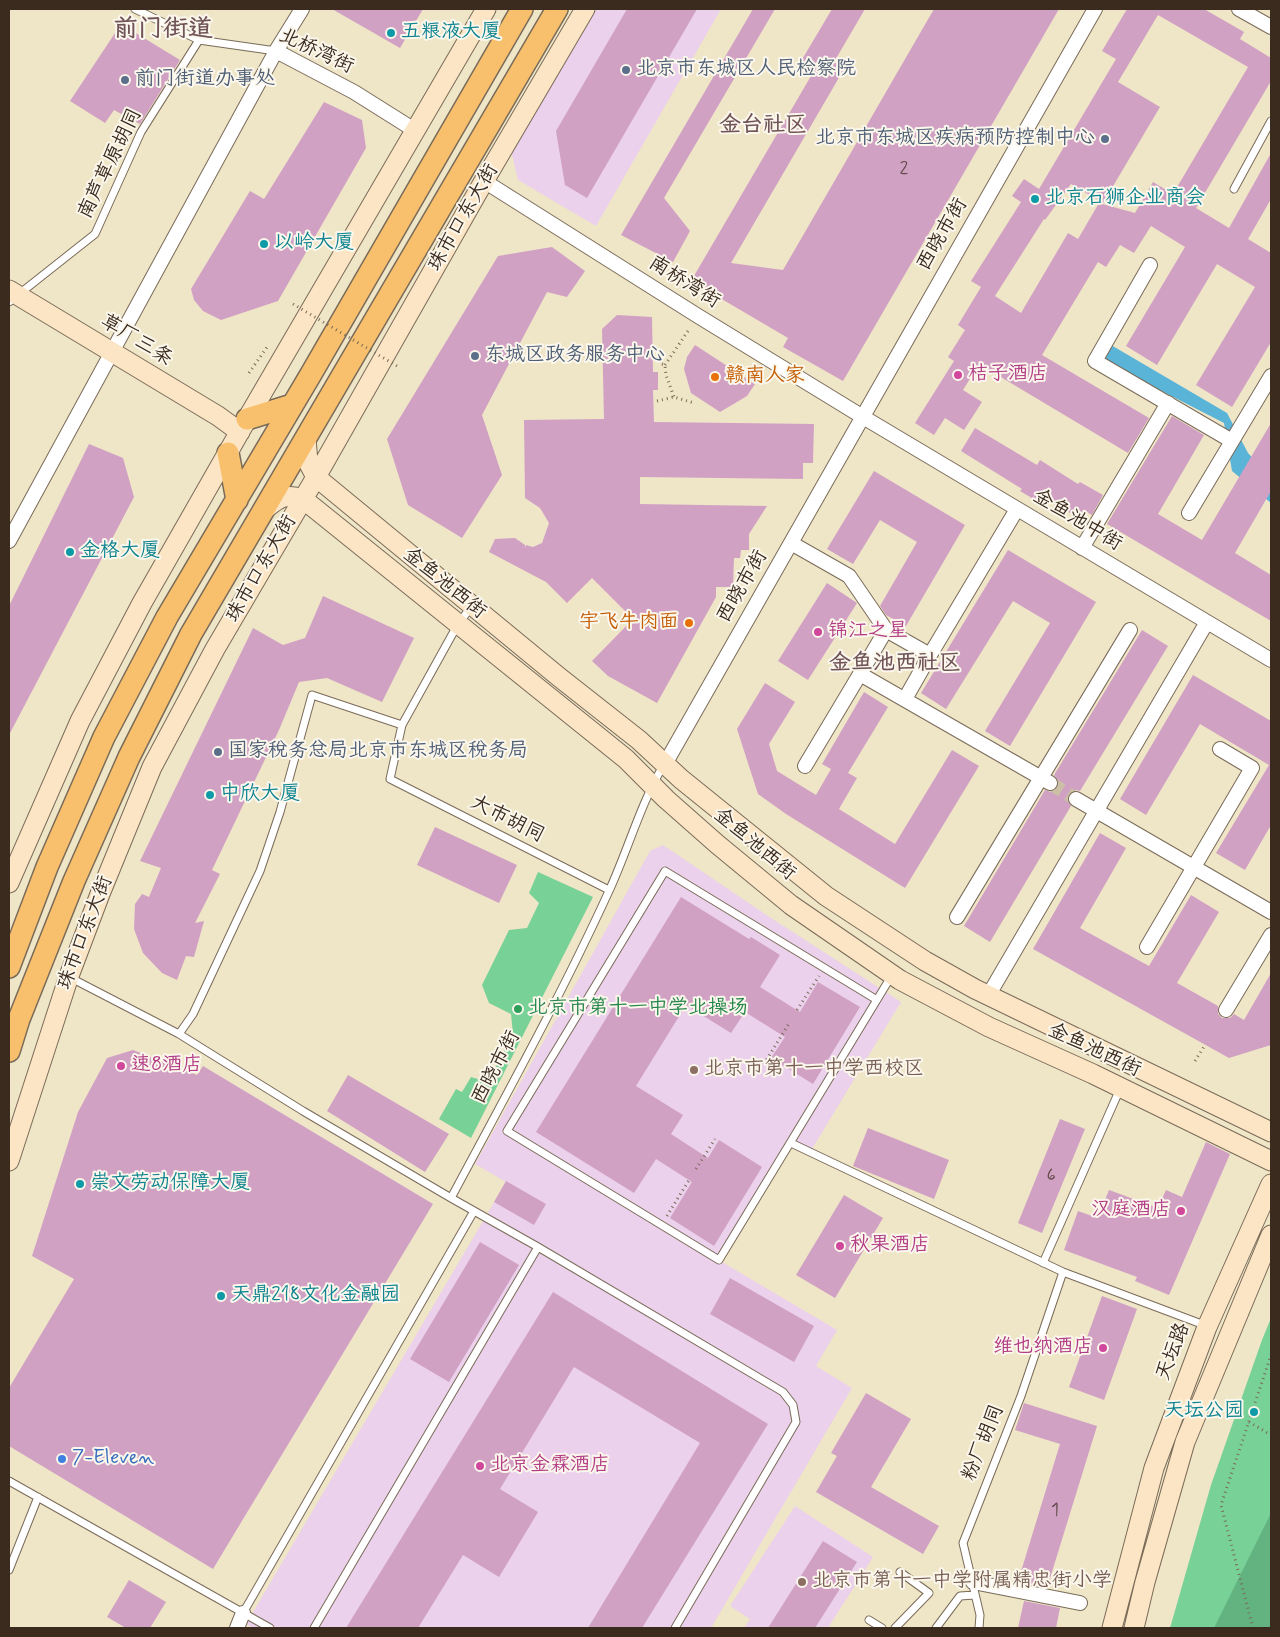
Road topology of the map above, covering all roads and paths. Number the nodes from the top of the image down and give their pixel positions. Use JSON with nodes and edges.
{"nodes":[{"id":1,"x":135,"y":9,"type":"edge"},
{"id":2,"x":302,"y":9,"type":"edge"},
{"id":3,"x":486,"y":9,"type":"edge"},
{"id":4,"x":522,"y":9,"type":"edge"},
{"id":5,"x":557,"y":9,"type":"edge"},
{"id":6,"x":585,"y":9,"type":"edge"},
{"id":7,"x":1096,"y":9,"type":"edge"},
{"id":8,"x":1239,"y":9,"type":"edge"},
{"id":9,"x":1271,"y":27,"type":"edge"},
{"id":10,"x":199,"y":40,"type":"junction"},
{"id":11,"x":276,"y":51,"type":"junction"},
{"id":12,"x":1271,"y":121,"type":"edge"},
{"id":13,"x":416,"y":131,"type":"junction"},
{"id":14,"x":484,"y":180,"type":"junction"},
{"id":15,"x":1234,"y":189,"type":"dead end"},
{"id":16,"x":1150,"y":265,"type":"dead end"},
{"id":17,"x":12,"y":296,"type":"edge"},
{"id":18,"x":293,"y":304,"type":"dead end"},
{"id":19,"x":698,"y":316,"type":"junction"},
{"id":20,"x":272,"y":340,"type":"dead end"},
{"id":21,"x":111,"y":353,"type":"junction"},
{"id":22,"x":397,"y":366,"type":"dead end"},
{"id":23,"x":249,"y":374,"type":"dead end"},
{"id":24,"x":1271,"y":376,"type":"edge"},
{"id":25,"x":674,"y":397,"type":"junction"},
{"id":26,"x":656,"y":401,"type":"dead end"},
{"id":27,"x":694,"y":403,"type":"dead end"},
{"id":28,"x":1168,"y":404,"type":"junction"},
{"id":29,"x":292,"y":406,"type":"junction"},
{"id":30,"x":863,"y":417,"type":"junction"},
{"id":31,"x":244,"y":425,"type":"junction"},
{"id":32,"x":306,"y":439,"type":"junction"},
{"id":33,"x":1232,"y":441,"type":"junction"},
{"id":34,"x":228,"y":454,"type":"junction"},
{"id":35,"x":316,"y":477,"type":"junction"},
{"id":36,"x":303,"y":499,"type":"junction"},
{"id":37,"x":237,"y":500,"type":"junction"},
{"id":38,"x":1017,"y":509,"type":"junction"},
{"id":39,"x":264,"y":510,"type":"junction"},
{"id":40,"x":1189,"y":512,"type":"dead end"},
{"id":41,"x":9,"y":541,"type":"edge"},
{"id":42,"x":791,"y":543,"type":"junction"},
{"id":43,"x":1082,"y":548,"type":"junction"},
{"id":44,"x":473,"y":606,"type":"junction"},
{"id":45,"x":1207,"y":622,"type":"junction"},
{"id":46,"x":458,"y":624,"type":"junction"},
{"id":47,"x":886,"y":630,"type":"junction"},
{"id":48,"x":1130,"y":630,"type":"dead end"},
{"id":49,"x":930,"y":655,"type":"junction"},
{"id":50,"x":1271,"y":660,"type":"edge"},
{"id":51,"x":860,"y":674,"type":"junction"},
{"id":52,"x":905,"y":700,"type":"junction"},
{"id":53,"x":402,"y":726,"type":"junction"},
{"id":54,"x":1220,"y":749,"type":"dead end"},
{"id":55,"x":664,"y":764,"type":"junction"},
{"id":56,"x":805,"y":766,"type":"dead end"},
{"id":57,"x":1045,"y":781,"type":"junction"},
{"id":58,"x":652,"y":785,"type":"junction"},
{"id":59,"x":1076,"y":799,"type":"tunnel mouth"},
{"id":60,"x":1097,"y":811,"type":"junction"},
{"id":61,"x":1194,"y":868,"type":"junction"},
{"id":62,"x":9,"y":881,"type":"edge"},
{"id":63,"x":609,"y":890,"type":"junction"},
{"id":64,"x":1271,"y":912,"type":"edge"},
{"id":65,"x":957,"y":917,"type":"dead end"},
{"id":66,"x":1271,"y":935,"type":"edge"},
{"id":67,"x":1147,"y":948,"type":"dead end"},
{"id":68,"x":9,"y":967,"type":"edge"},
{"id":69,"x":824,"y":968,"type":"junction"},
{"id":70,"x":892,"y":975,"type":"junction"},
{"id":71,"x":69,"y":976,"type":"junction"},
{"id":72,"x":988,"y":996,"type":"junction"},
{"id":73,"x":877,"y":1000,"type":"junction"},
{"id":74,"x":797,"y":1010,"type":"dead end"},
{"id":75,"x":1226,"y":1010,"type":"dead end"},
{"id":76,"x":790,"y":1022,"type":"dead end"},
{"id":77,"x":179,"y":1034,"type":"junction"},
{"id":78,"x":1205,"y":1045,"type":"dead end"},
{"id":79,"x":9,"y":1051,"type":"edge"},
{"id":80,"x":1195,"y":1061,"type":"dead end"},
{"id":81,"x":764,"y":1064,"type":"dead end"},
{"id":82,"x":1121,"y":1087,"type":"junction"},
{"id":83,"x":1271,"y":1132,"type":"edge"},
{"id":84,"x":715,"y":1139,"type":"dead end"},
{"id":85,"x":791,"y":1143,"type":"junction"},
{"id":86,"x":9,"y":1161,"type":"edge"},
{"id":87,"x":1271,"y":1161,"type":"edge"},
{"id":88,"x":696,"y":1170,"type":"dead end"},
{"id":89,"x":689,"y":1180,"type":"dead end"},
{"id":90,"x":1271,"y":1184,"type":"edge"},
{"id":91,"x":451,"y":1198,"type":"junction"},
{"id":92,"x":474,"y":1211,"type":"junction"},
{"id":93,"x":661,"y":1225,"type":"junction"},
{"id":94,"x":1271,"y":1235,"type":"edge"},
{"id":95,"x":538,"y":1247,"type":"junction"},
{"id":96,"x":1042,"y":1262,"type":"junction"},
{"id":97,"x":1063,"y":1272,"type":"junction"},
{"id":98,"x":1207,"y":1327,"type":"junction"},
{"id":99,"x":1271,"y":1356,"type":"edge"},
{"id":100,"x":1249,"y":1422,"type":"junction"},
{"id":101,"x":1271,"y":1435,"type":"edge"},
{"id":102,"x":9,"y":1480,"type":"edge"},
{"id":103,"x":38,"y":1497,"type":"junction"},
{"id":104,"x":9,"y":1570,"type":"edge"},
{"id":105,"x":900,"y":1572,"type":"dead end"},
{"id":106,"x":974,"y":1589,"type":"junction"},
{"id":107,"x":1080,"y":1603,"type":"dead end"},
{"id":108,"x":243,"y":1613,"type":"junction"},
{"id":109,"x":869,"y":1620,"type":"dead end"},
{"id":110,"x":900,"y":1627,"type":"edge"},
{"id":111,"x":237,"y":1628,"type":"edge"},
{"id":112,"x":270,"y":1628,"type":"edge"},
{"id":113,"x":314,"y":1628,"type":"edge"},
{"id":114,"x":675,"y":1628,"type":"edge"},
{"id":115,"x":882,"y":1628,"type":"edge"},
{"id":116,"x":936,"y":1628,"type":"edge"},
{"id":117,"x":979,"y":1628,"type":"edge"},
{"id":118,"x":1112,"y":1628,"type":"edge"},
{"id":119,"x":1134,"y":1628,"type":"edge"},
{"id":120,"x":1253,"y":1628,"type":"edge"}],
"edges":[{"from":1,"to":10,"type":"lane","name":"北桥湾街"},
{"from":2,"to":11,"type":"street"},
{"from":3,"to":13,"type":"street"},
{"from":4,"to":29,"type":"main road"},
{"from":5,"to":32,"type":"main road","name":"珠市口东大街"},
{"from":6,"to":14,"type":"street","name":"珠市口东大街"},
{"from":7,"to":30,"type":"street","name":"西晓市街"},
{"from":8,"to":9,"type":"street"},
{"from":10,"to":11,"type":"lane","name":"北桥湾街"},
{"from":10,"to":17,"type":"lane","name":"南芦草原胡同"},
{"from":11,"to":13,"type":"street","name":"北桥湾街"},
{"from":11,"to":21,"type":"street"},
{"from":12,"to":15,"type":"lane"},
{"from":13,"to":31,"type":"street"},
{"from":14,"to":19,"type":"street","name":"南桥湾街"},
{"from":14,"to":35,"type":"street","name":"珠市口东大街"},
{"from":16,"to":28,"type":"street"},
{"from":17,"to":21,"type":"street","name":"草厂三条"},
{"from":18,"to":22,"type":"path","bridge":true},
{"from":19,"to":25,"type":"path"},
{"from":19,"to":30,"type":"street","name":"南桥湾街"},
{"from":20,"to":23,"type":"path"},
{"from":21,"to":31,"type":"street","name":"草厂三条"},
{"from":21,"to":41,"type":"street"},
{"from":24,"to":33,"type":"street"},
{"from":25,"to":26,"type":"path"},
{"from":25,"to":27,"type":"path"},
{"from":28,"to":33,"type":"street"},
{"from":28,"to":43,"type":"street"},
{"from":29,"to":31,"type":"main road"},
{"from":29,"to":37,"type":"main road"},
{"from":30,"to":38,"type":"street","name":"金鱼池中街"},
{"from":30,"to":42,"type":"street","name":"西晓市街"},
{"from":31,"to":34,"type":"street"},
{"from":32,"to":35,"type":"street","name":"金鱼池西街"},
{"from":32,"to":39,"type":"main road","name":"珠市口东大街"},
{"from":33,"to":40,"type":"street"},
{"from":34,"to":37,"type":"main road"},
{"from":34,"to":62,"type":"street"},
{"from":35,"to":36,"type":"street","name":"珠市口东大街"},
{"from":35,"to":44,"type":"street","name":"金鱼池西街"},
{"from":36,"to":39,"type":"street"},
{"from":36,"to":46,"type":"street","name":"金鱼池西街"},
{"from":36,"to":71,"type":"street","name":"珠市口东大街"},
{"from":37,"to":68,"type":"main road"},
{"from":38,"to":43,"type":"street","name":"金鱼池中街"},
{"from":38,"to":49,"type":"street"},
{"from":39,"to":79,"type":"main road","name":"珠市口东大街"},
{"from":42,"to":47,"type":"street"},
{"from":42,"to":55,"type":"street","name":"西晓市街"},
{"from":43,"to":45,"type":"street","name":"金鱼池中街"},
{"from":44,"to":46,"type":"lane"},
{"from":44,"to":55,"type":"street","name":"金鱼池西街"},
{"from":45,"to":50,"type":"street","name":"金鱼池中街"},
{"from":45,"to":60,"type":"street"},
{"from":46,"to":53,"type":"lane"},
{"from":46,"to":58,"type":"street","name":"金鱼池西街"},
{"from":47,"to":49,"type":"street"},
{"from":47,"to":51,"type":"street"},
{"from":48,"to":57,"type":"street"},
{"from":49,"to":52,"type":"street"},
{"from":51,"to":52,"type":"street"},
{"from":51,"to":56,"type":"street"},
{"from":52,"to":57,"type":"street"},
{"from":53,"to":63,"type":"lane","name":"大市胡同"},
{"from":53,"to":77,"type":"lane"},
{"from":54,"to":61,"type":"street"},
{"from":55,"to":58,"type":"lane","name":"西晓市街"},
{"from":55,"to":72,"type":"street","name":"金鱼池西街"},
{"from":57,"to":65,"type":"street"},
{"from":58,"to":63,"type":"lane","name":"西晓市街"},
{"from":58,"to":70,"type":"street","name":"金鱼池西街"},
{"from":59,"to":60,"type":"street"},
{"from":60,"to":61,"type":"street"},
{"from":60,"to":72,"type":"street"},
{"from":61,"to":64,"type":"street"},
{"from":61,"to":67,"type":"street"},
{"from":63,"to":91,"type":"lane","name":"西晓市街"},
{"from":66,"to":75,"type":"street"},
{"from":69,"to":73,"type":"lane"},
{"from":69,"to":74,"type":"path"},
{"from":69,"to":93,"type":"lane"},
{"from":70,"to":73,"type":"lane"},
{"from":70,"to":82,"type":"street","name":"金鱼池西街"},
{"from":71,"to":77,"type":"lane"},
{"from":71,"to":86,"type":"street","name":"珠市口东大街"},
{"from":72,"to":83,"type":"street","name":"金鱼池西街"},
{"from":73,"to":85,"type":"lane"},
{"from":76,"to":81,"type":"path"},
{"from":77,"to":91,"type":"lane"},
{"from":78,"to":80,"type":"path"},
{"from":82,"to":87,"type":"street","name":"金鱼池西街"},
{"from":82,"to":96,"type":"lane"},
{"from":84,"to":88,"type":"path"},
{"from":85,"to":93,"type":"lane"},
{"from":85,"to":96,"type":"lane"},
{"from":89,"to":93,"type":"path"},
{"from":90,"to":98,"type":"street","name":"天坛路"},
{"from":91,"to":92,"type":"lane"},
{"from":92,"to":95,"type":"lane"},
{"from":92,"to":108,"type":"lane"},
{"from":94,"to":119,"type":"street"},
{"from":95,"to":113,"type":"lane"},
{"from":95,"to":114,"type":"lane"},
{"from":96,"to":97,"type":"lane"},
{"from":97,"to":98,"type":"lane"},
{"from":97,"to":106,"type":"lane","name":"粉厂胡同"},
{"from":98,"to":118,"type":"street","name":"天坛路"},
{"from":99,"to":100,"type":"path"},
{"from":100,"to":101,"type":"path"},
{"from":100,"to":120,"type":"path"},
{"from":102,"to":103,"type":"lane"},
{"from":103,"to":104,"type":"lane"},
{"from":103,"to":108,"type":"lane"},
{"from":105,"to":110,"type":"lane"},
{"from":106,"to":107,"type":"street"},
{"from":106,"to":116,"type":"lane"},
{"from":106,"to":117,"type":"lane","name":"粉厂胡同"},
{"from":108,"to":111,"type":"street"},
{"from":108,"to":112,"type":"lane"},
{"from":109,"to":115,"type":"lane"}]}
